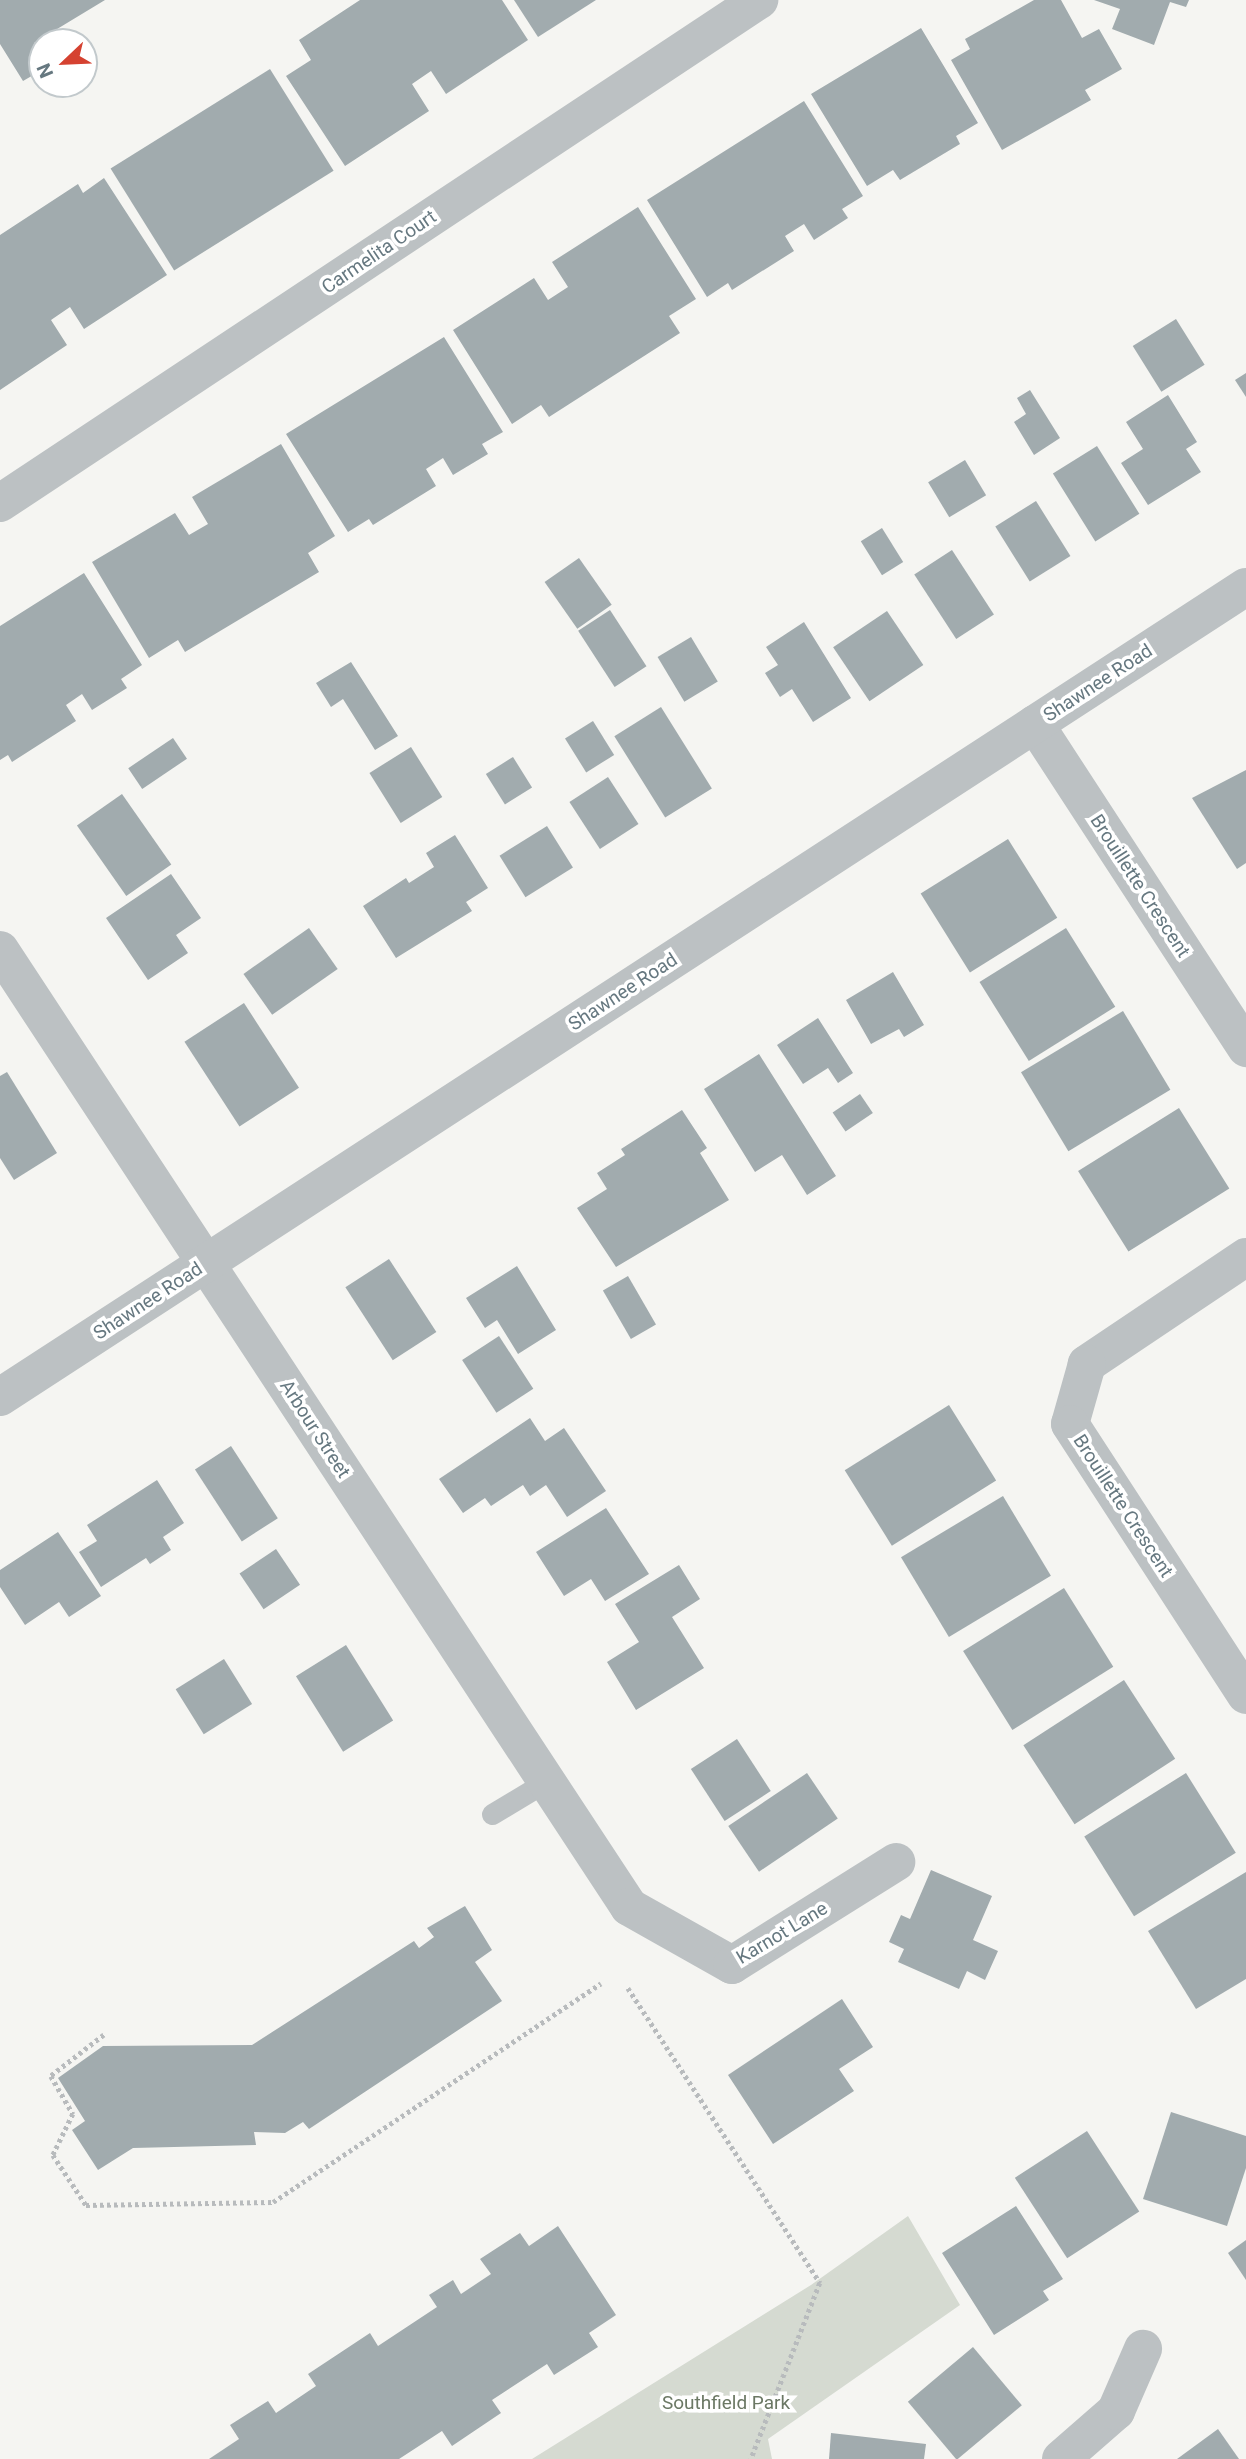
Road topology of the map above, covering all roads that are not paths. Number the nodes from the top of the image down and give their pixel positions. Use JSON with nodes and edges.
{"nodes":[{"id":1,"x":758,"y":0,"type":"edge"},
{"id":2,"x":0,"y":503,"type":"edge"},
{"id":3,"x":1246,"y":587,"type":"edge"},
{"id":4,"x":1035,"y":724,"type":"junction"},
{"id":5,"x":0,"y":950,"type":"edge"},
{"id":6,"x":1246,"y":1048,"type":"edge"},
{"id":7,"x":1246,"y":1257,"type":"edge"},
{"id":8,"x":206,"y":1263,"type":"junction"},
{"id":9,"x":0,"y":1397,"type":"edge"},
{"id":10,"x":1246,"y":1695,"type":"edge"},
{"id":11,"x":547,"y":1781,"type":"junction"},
{"id":12,"x":492,"y":1814,"type":"dead end"},
{"id":13,"x":896,"y":1862,"type":"dead end"},
{"id":14,"x":629,"y":1907,"type":"joint"},
{"id":15,"x":1143,"y":2349,"type":"dead end"},
{"id":16,"x":1061,"y":2459,"type":"edge"}],
"edges":[{"from":1,"to":2,"type":"street","name":"Carmelita Court"},
{"from":3,"to":4,"type":"street","name":"Shawnee Road"},
{"from":4,"to":6,"type":"street","name":"Brouillette Crescent"},
{"from":4,"to":8,"type":"street","name":"Shawnee Road"},
{"from":5,"to":8,"type":"street","name":"Arbour Street"},
{"from":7,"to":10,"type":"street","name":"Brouillette Crescent"},
{"from":8,"to":9,"type":"street","name":"Shawnee Road"},
{"from":8,"to":11,"type":"street","name":"Arbour Street"},
{"from":11,"to":12,"type":"lane"},
{"from":11,"to":14,"type":"street","name":"Arbour Street"},
{"from":13,"to":14,"type":"street","name":"Karnot Lane"},
{"from":15,"to":16,"type":"street"}]}
